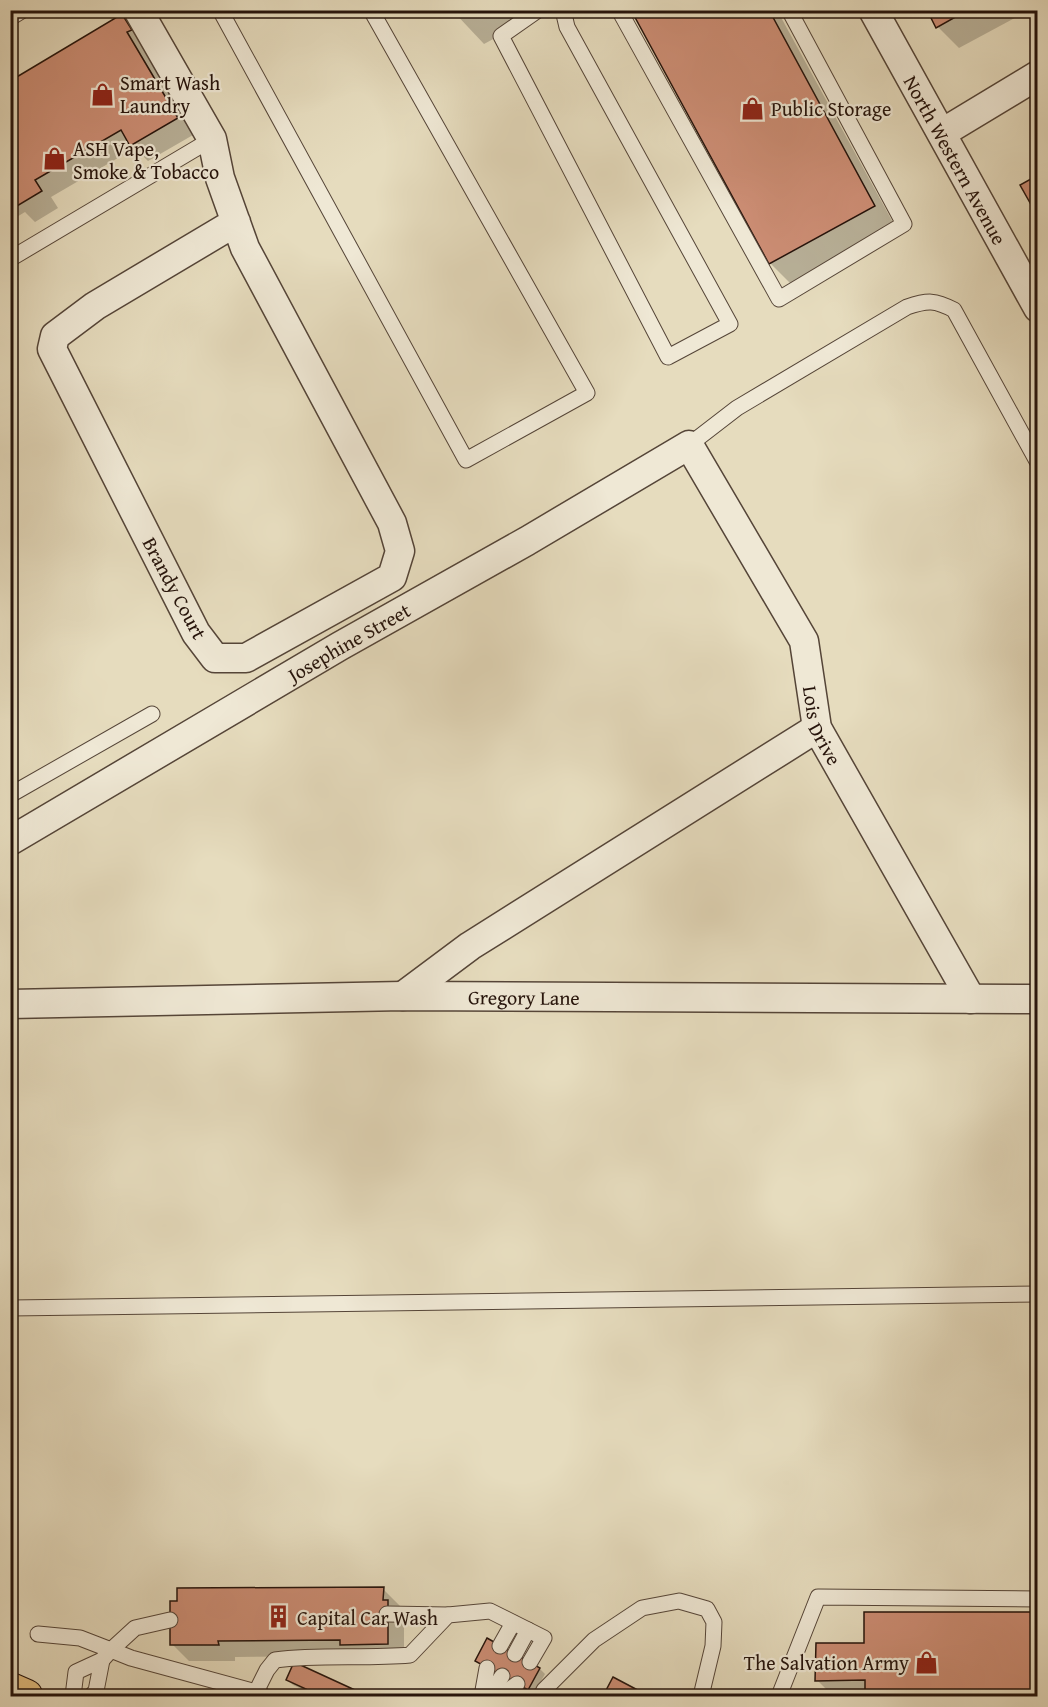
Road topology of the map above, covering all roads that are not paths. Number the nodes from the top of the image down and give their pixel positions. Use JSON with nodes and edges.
{"nodes":[{"id":1,"x":24,"y":10,"type":"edge"},
{"id":2,"x":138,"y":10,"type":"edge"},
{"id":3,"x":220,"y":10,"type":"edge"},
{"id":4,"x":371,"y":10,"type":"edge"},
{"id":5,"x":538,"y":10,"type":"edge"},
{"id":6,"x":563,"y":10,"type":"edge"},
{"id":7,"x":620,"y":10,"type":"edge"},
{"id":8,"x":789,"y":10,"type":"edge"},
{"id":9,"x":873,"y":10,"type":"edge"},
{"id":10,"x":10,"y":18,"type":"edge"},
{"id":11,"x":1038,"y":75,"type":"edge"},
{"id":12,"x":942,"y":133,"type":"junction"},
{"id":13,"x":212,"y":139,"type":"junction"},
{"id":14,"x":236,"y":222,"type":"junction"},
{"id":15,"x":10,"y":259,"type":"edge"},
{"id":16,"x":1038,"y":308,"type":"edge"},
{"id":17,"x":689,"y":445,"type":"junction"},
{"id":18,"x":1038,"y":463,"type":"edge"},
{"id":19,"x":153,"y":714,"type":"dead end"},
{"id":20,"x":817,"y":728,"type":"junction"},
{"id":21,"x":10,"y":795,"type":"edge"},
{"id":22,"x":10,"y":841,"type":"edge"},
{"id":23,"x":403,"y":996,"type":"junction"},
{"id":24,"x":971,"y":999,"type":"junction"},
{"id":25,"x":1038,"y":999,"type":"edge"},
{"id":26,"x":10,"y":1004,"type":"edge"},
{"id":27,"x":1038,"y":1294,"type":"edge"},
{"id":28,"x":10,"y":1308,"type":"edge"},
{"id":29,"x":1038,"y":1599,"type":"edge"},
{"id":30,"x":387,"y":1614,"type":"dead end"},
{"id":31,"x":448,"y":1615,"type":"junction"},
{"id":32,"x":170,"y":1620,"type":"dead end"},
{"id":33,"x":513,"y":1623,"type":"junction"},
{"id":34,"x":528,"y":1630,"type":"junction"},
{"id":35,"x":38,"y":1634,"type":"dead end"},
{"id":36,"x":500,"y":1646,"type":"dead end"},
{"id":37,"x":515,"y":1654,"type":"dead end"},
{"id":38,"x":106,"y":1655,"type":"junction"},
{"id":39,"x":530,"y":1662,"type":"dead end"},
{"id":40,"x":487,"y":1668,"type":"dead end"},
{"id":41,"x":502,"y":1676,"type":"dead end"},
{"id":42,"x":517,"y":1684,"type":"dead end"},
{"id":43,"x":10,"y":1689,"type":"edge"},
{"id":44,"x":260,"y":1694,"type":"edge"},
{"id":45,"x":26,"y":1696,"type":"edge"},
{"id":46,"x":73,"y":1696,"type":"edge"},
{"id":47,"x":91,"y":1696,"type":"edge"},
{"id":48,"x":482,"y":1696,"type":"edge"},
{"id":49,"x":489,"y":1696,"type":"edge"},
{"id":50,"x":500,"y":1696,"type":"edge"},
{"id":51,"x":541,"y":1696,"type":"edge"},
{"id":52,"x":701,"y":1696,"type":"edge"},
{"id":53,"x":779,"y":1696,"type":"edge"}],
"edges":[{"from":1,"to":10,"type":"lane"},
{"from":2,"to":13,"type":"street","name":"Brandy Court"},
{"from":3,"to":4,"type":"lane"},
{"from":5,"to":6,"type":"lane"},
{"from":7,"to":8,"type":"lane"},
{"from":9,"to":12,"type":"street","name":"North Western Avenue"},
{"from":11,"to":12,"type":"street"},
{"from":12,"to":16,"type":"street","name":"North Western Avenue"},
{"from":13,"to":14,"type":"street","name":"Brandy Court"},
{"from":13,"to":15,"type":"lane"},
{"from":14,"to":14,"type":"street","name":"Brandy Court"},
{"from":17,"to":18,"type":"lane"},
{"from":17,"to":20,"type":"street","name":"Lois Drive"},
{"from":17,"to":22,"type":"street","name":"Josephine Street"},
{"from":19,"to":21,"type":"lane"},
{"from":20,"to":23,"type":"street"},
{"from":20,"to":24,"type":"street","name":"Lois Drive"},
{"from":23,"to":24,"type":"street","name":"Gregory Lane"},
{"from":23,"to":26,"type":"street","name":"Gregory Lane"},
{"from":24,"to":25,"type":"street","name":"Gregory Lane"},
{"from":27,"to":28,"type":"lane"},
{"from":29,"to":53,"type":"lane"},
{"from":30,"to":31,"type":"lane"},
{"from":31,"to":33,"type":"lane"},
{"from":31,"to":44,"type":"lane"},
{"from":32,"to":38,"type":"lane"},
{"from":33,"to":34,"type":"lane"},
{"from":33,"to":36,"type":"lane"},
{"from":34,"to":37,"type":"lane"},
{"from":34,"to":39,"type":"lane"},
{"from":35,"to":38,"type":"lane"},
{"from":38,"to":44,"type":"lane"},
{"from":38,"to":46,"type":"lane"},
{"from":38,"to":47,"type":"lane"},
{"from":40,"to":48,"type":"lane"},
{"from":41,"to":49,"type":"lane"},
{"from":42,"to":50,"type":"lane"},
{"from":43,"to":45,"type":"main road"},
{"from":51,"to":52,"type":"lane"}]}
